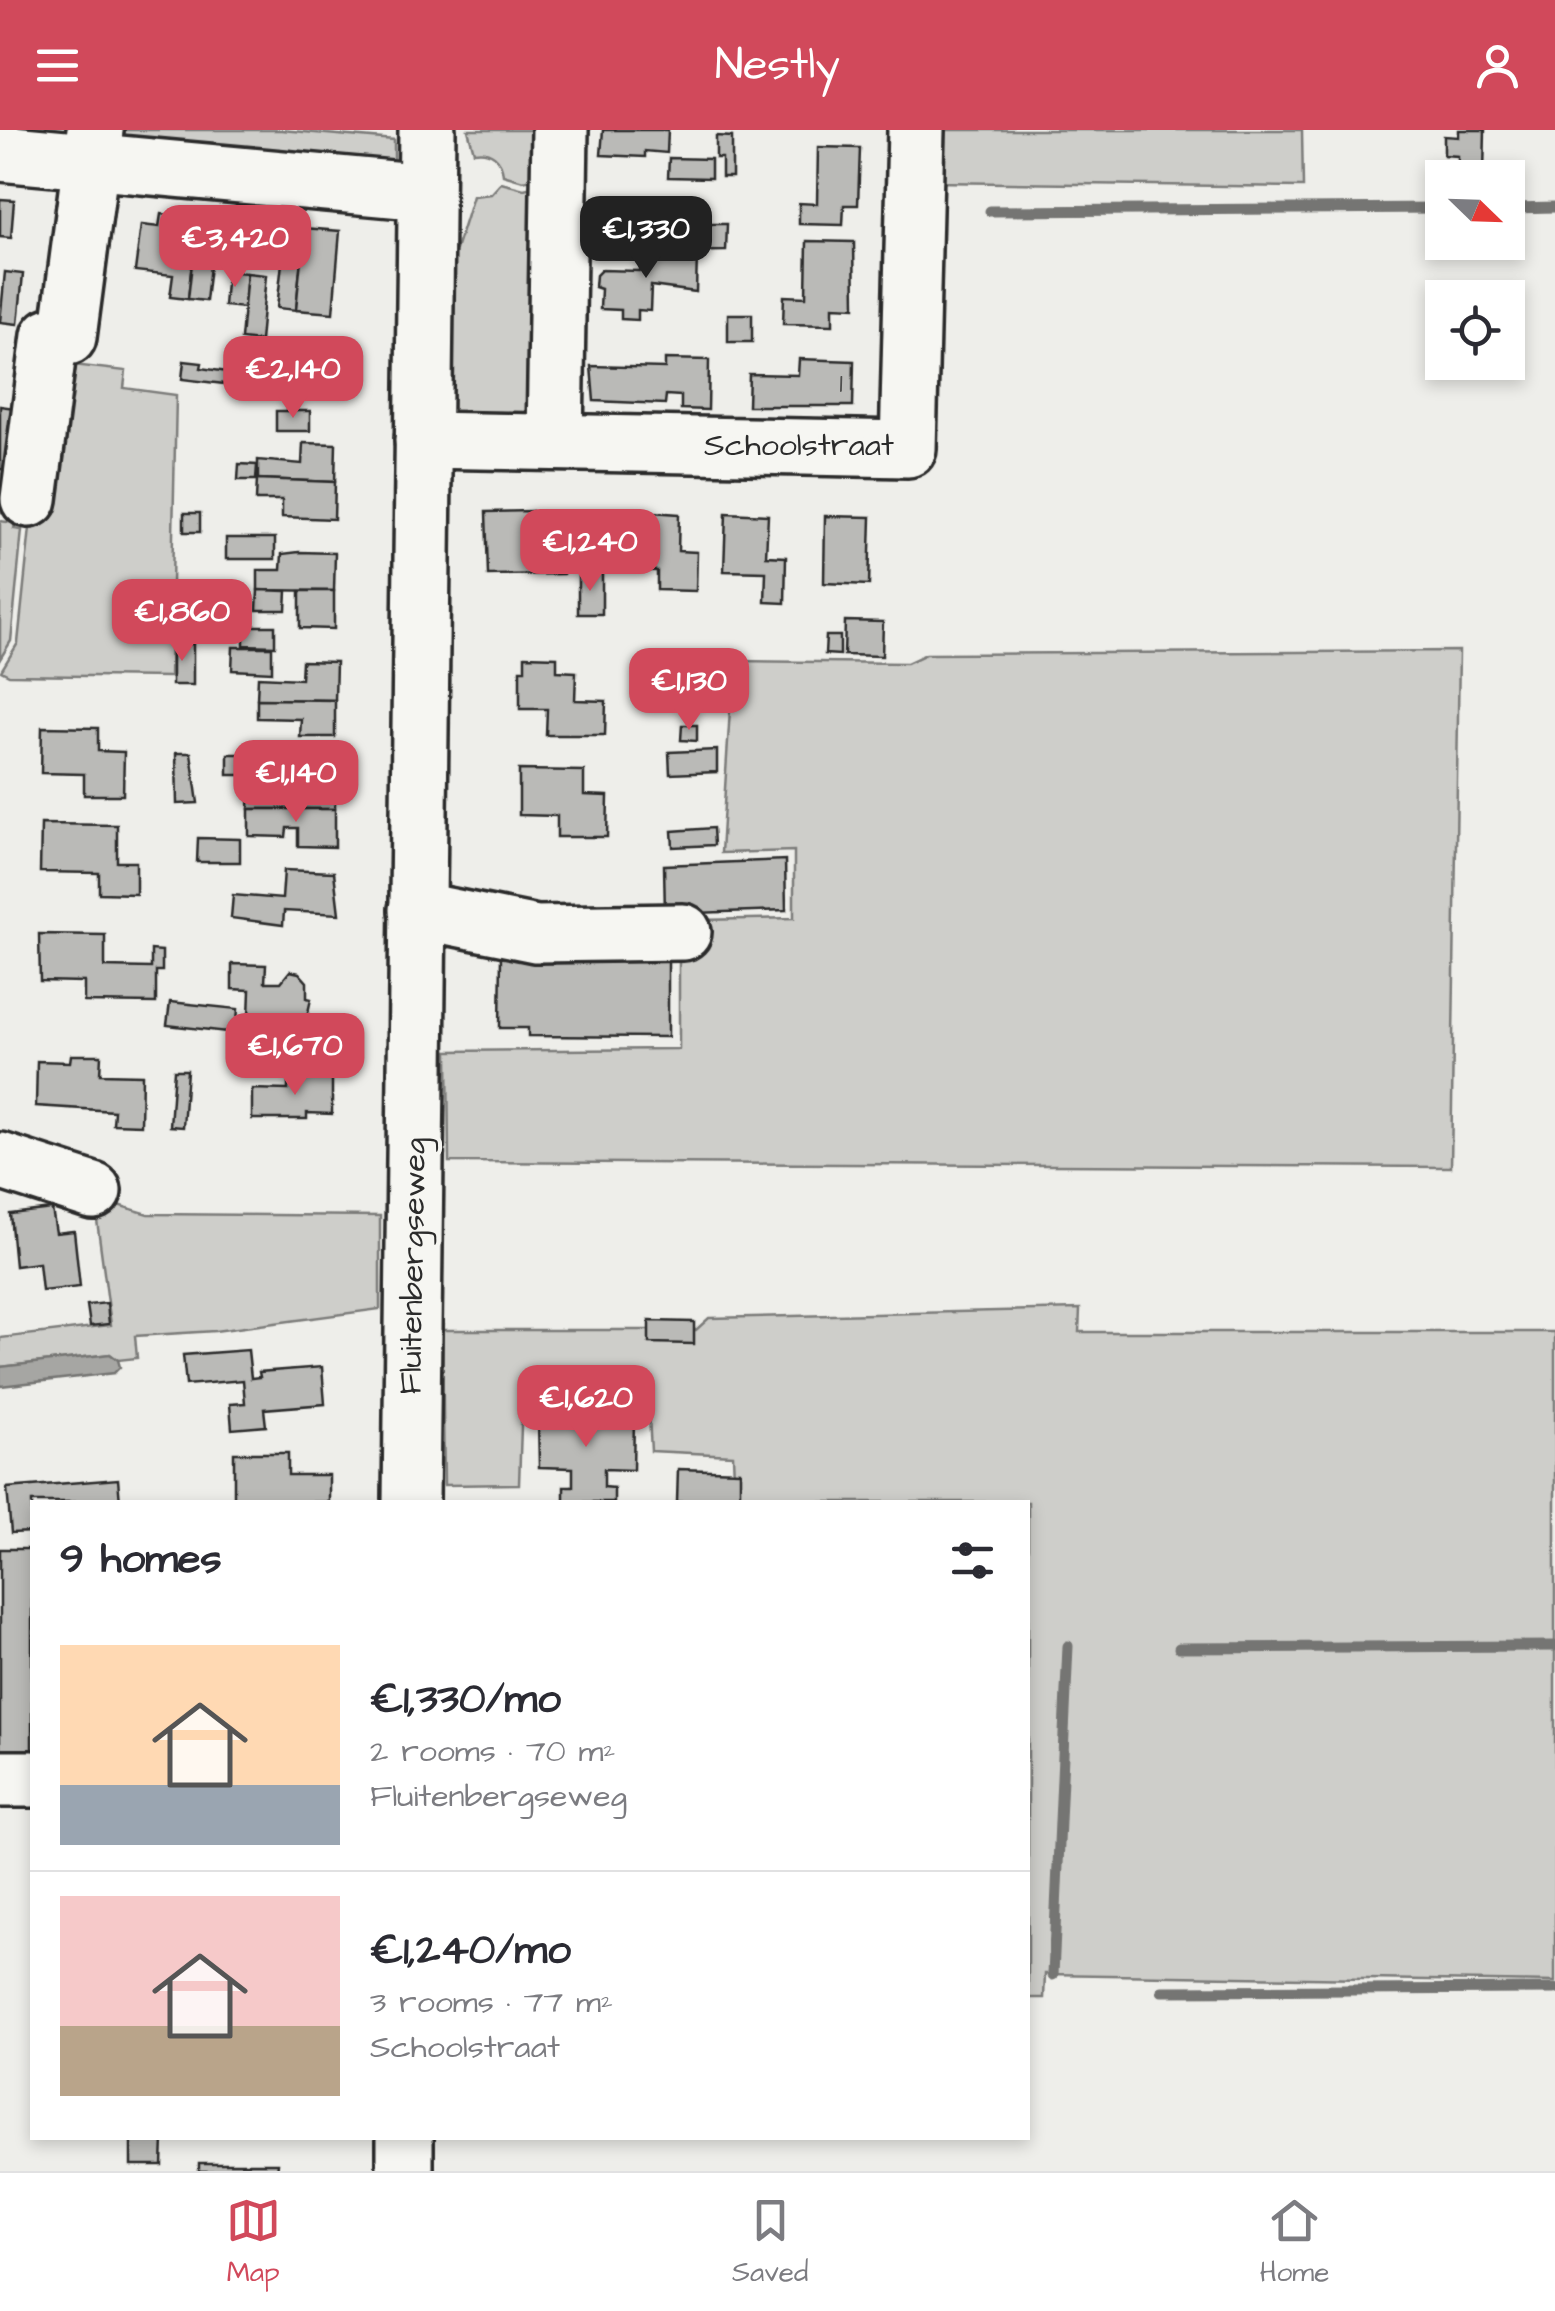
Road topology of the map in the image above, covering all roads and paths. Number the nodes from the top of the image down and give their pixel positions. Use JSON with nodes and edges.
{"nodes":[{"id":1,"x":427,"y":130,"type":"edge"},
{"id":2,"x":560,"y":130,"type":"edge"},
{"id":3,"x":916,"y":130,"type":"edge"},
{"id":4,"x":94,"y":147,"type":"edge"},
{"id":5,"x":0,"y":153,"type":"edge"},
{"id":6,"x":425,"y":192,"type":"junction"},
{"id":7,"x":423,"y":440,"type":"junction"},
{"id":8,"x":555,"y":441,"type":"junction"},
{"id":9,"x":29,"y":499,"type":"dead end"},
{"id":10,"x":417,"y":910,"type":"junction"},
{"id":11,"x":683,"y":932,"type":"dead end"},
{"id":12,"x":0,"y":1161,"type":"edge"},
{"id":13,"x":94,"y":1190,"type":"dead end"},
{"id":14,"x":411,"y":1500,"type":"edge"},
{"id":15,"x":0,"y":1779,"type":"edge"},
{"id":16,"x":30,"y":1779,"type":"edge"},
{"id":17,"x":405,"y":2140,"type":"edge"},
{"id":18,"x":405,"y":2171,"type":"edge"}],
"edges":[{"from":1,"to":6,"type":"street","name":"Fluitenbergseweg"},
{"from":2,"to":8,"type":"street"},
{"from":3,"to":8,"type":"street","name":"Schoolstraat"},
{"from":4,"to":5,"type":"street"},
{"from":4,"to":6,"type":"street"},
{"from":4,"to":9,"type":"street"},
{"from":6,"to":7,"type":"street","name":"Fluitenbergseweg"},
{"from":7,"to":8,"type":"street"},
{"from":7,"to":10,"type":"street","name":"Fluitenbergseweg"},
{"from":10,"to":11,"type":"street"},
{"from":10,"to":14,"type":"street","name":"Fluitenbergseweg"},
{"from":12,"to":13,"type":"street"},
{"from":15,"to":16,"type":"street"},
{"from":17,"to":18,"type":"street"}]}
